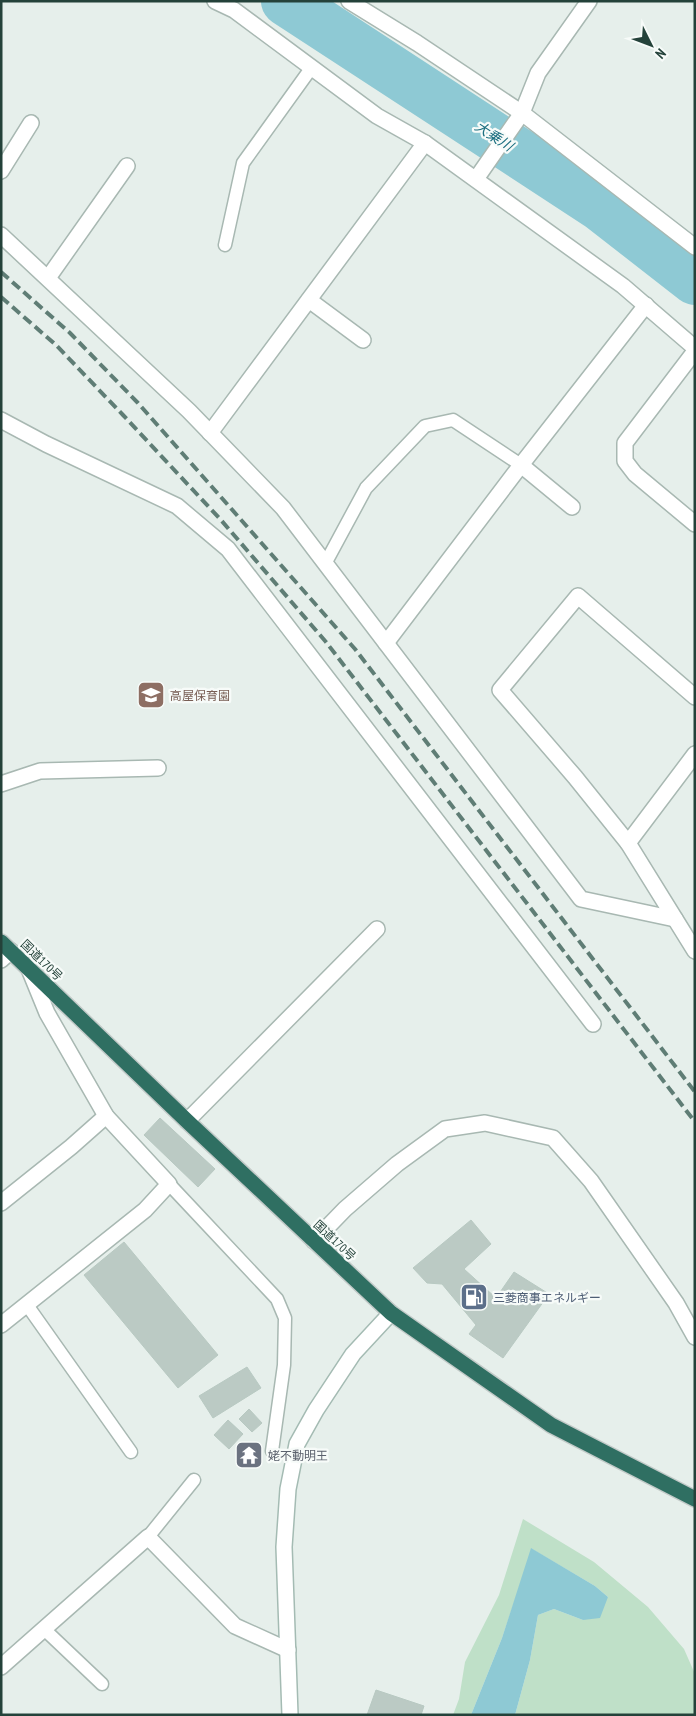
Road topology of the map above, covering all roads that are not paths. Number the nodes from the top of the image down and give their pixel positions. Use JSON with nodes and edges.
{"nodes":[{"id":1,"x":215,"y":1,"type":"edge"},
{"id":2,"x":349,"y":1,"type":"edge"},
{"id":3,"x":589,"y":1,"type":"edge"},
{"id":4,"x":312,"y":67,"type":"junction"},
{"id":5,"x":522,"y":113,"type":"junction"},
{"id":6,"x":31,"y":122,"type":"dead end"},
{"id":7,"x":425,"y":143,"type":"junction"},
{"id":8,"x":127,"y":166,"type":"dead end"},
{"id":9,"x":1,"y":171,"type":"edge"},
{"id":10,"x":476,"y":179,"type":"junction"},
{"id":11,"x":1,"y":235,"type":"edge"},
{"id":12,"x":226,"y":244,"type":"dead end"},
{"id":13,"x":695,"y":247,"type":"edge"},
{"id":14,"x":48,"y":278,"type":"junction"},
{"id":15,"x":309,"y":300,"type":"junction"},
{"id":16,"x":646,"y":305,"type":"junction"},
{"id":17,"x":363,"y":340,"type":"dead end"},
{"id":18,"x":695,"y":350,"type":"edge"},
{"id":19,"x":1,"y":420,"type":"edge"},
{"id":20,"x":210,"y":433,"type":"junction"},
{"id":21,"x":521,"y":465,"type":"junction"},
{"id":22,"x":572,"y":507,"type":"dead end"},
{"id":23,"x":695,"y":524,"type":"edge"},
{"id":24,"x":325,"y":564,"type":"junction"},
{"id":25,"x":386,"y":643,"type":"junction"},
{"id":26,"x":695,"y":697,"type":"edge"},
{"id":27,"x":695,"y":754,"type":"edge"},
{"id":28,"x":158,"y":768,"type":"dead end"},
{"id":29,"x":1,"y":784,"type":"edge"},
{"id":30,"x":628,"y":843,"type":"junction"},
{"id":31,"x":675,"y":919,"type":"junction"},
{"id":32,"x":377,"y":929,"type":"dead end"},
{"id":33,"x":5,"y":951,"type":"edge"},
{"id":34,"x":695,"y":951,"type":"edge"},
{"id":35,"x":29,"y":968,"type":"junction"},
{"id":36,"x":593,"y":1024,"type":"dead end"},
{"id":37,"x":106,"y":1116,"type":"junction"},
{"id":38,"x":187,"y":1120,"type":"junction"},
{"id":39,"x":169,"y":1184,"type":"junction"},
{"id":40,"x":1,"y":1203,"type":"edge"},
{"id":41,"x":314,"y":1241,"type":"junction"},
{"id":42,"x":27,"y":1305,"type":"junction"},
{"id":43,"x":391,"y":1312,"type":"junction"},
{"id":44,"x":1,"y":1325,"type":"edge"},
{"id":45,"x":695,"y":1337,"type":"edge"},
{"id":46,"x":272,"y":1451,"type":"dead end"},
{"id":47,"x":131,"y":1452,"type":"dead end"},
{"id":48,"x":194,"y":1480,"type":"dead end"},
{"id":49,"x":695,"y":1499,"type":"edge"},
{"id":50,"x":148,"y":1537,"type":"junction"},
{"id":51,"x":44,"y":1629,"type":"junction"},
{"id":52,"x":288,"y":1650,"type":"junction"},
{"id":53,"x":1,"y":1667,"type":"edge"},
{"id":54,"x":102,"y":1684,"type":"dead end"},
{"id":55,"x":290,"y":1715,"type":"edge"}],
"edges":[{"from":1,"to":4,"type":"street"},
{"from":2,"to":5,"type":"street"},
{"from":3,"to":5,"type":"street"},
{"from":4,"to":7,"type":"street"},
{"from":4,"to":12,"type":"lane"},
{"from":5,"to":10,"type":"street"},
{"from":5,"to":13,"type":"street"},
{"from":6,"to":9,"type":"street"},
{"from":7,"to":10,"type":"street"},
{"from":7,"to":15,"type":"street"},
{"from":8,"to":14,"type":"street"},
{"from":10,"to":16,"type":"street"},
{"from":11,"to":14,"type":"street"},
{"from":14,"to":20,"type":"street"},
{"from":15,"to":17,"type":"street"},
{"from":15,"to":20,"type":"street"},
{"from":16,"to":18,"type":"street"},
{"from":16,"to":21,"type":"street"},
{"from":18,"to":23,"type":"street"},
{"from":19,"to":36,"type":"street"},
{"from":20,"to":24,"type":"street"},
{"from":21,"to":22,"type":"street"},
{"from":21,"to":24,"type":"lane"},
{"from":21,"to":25,"type":"street"},
{"from":24,"to":25,"type":"street"},
{"from":25,"to":31,"type":"street"},
{"from":26,"to":30,"type":"street"},
{"from":27,"to":30,"type":"street"},
{"from":28,"to":29,"type":"street"},
{"from":30,"to":31,"type":"street"},
{"from":31,"to":34,"type":"street"},
{"from":32,"to":38,"type":"street"},
{"from":33,"to":35,"type":"highway","name":"国道170号"},
{"from":35,"to":37,"type":"street"},
{"from":35,"to":38,"type":"highway","name":"国道170号"},
{"from":37,"to":39,"type":"street"},
{"from":37,"to":40,"type":"street"},
{"from":38,"to":41,"type":"highway","name":"国道170号"},
{"from":39,"to":42,"type":"street"},
{"from":39,"to":46,"type":"lane"},
{"from":41,"to":43,"type":"highway","name":"国道170号"},
{"from":41,"to":45,"type":"street"},
{"from":42,"to":44,"type":"street"},
{"from":42,"to":47,"type":"lane"},
{"from":43,"to":49,"type":"highway","name":"国道170号"},
{"from":43,"to":52,"type":"street"},
{"from":48,"to":50,"type":"lane"},
{"from":50,"to":51,"type":"street"},
{"from":50,"to":52,"type":"street"},
{"from":51,"to":53,"type":"street"},
{"from":51,"to":54,"type":"lane"},
{"from":52,"to":55,"type":"street"}]}
